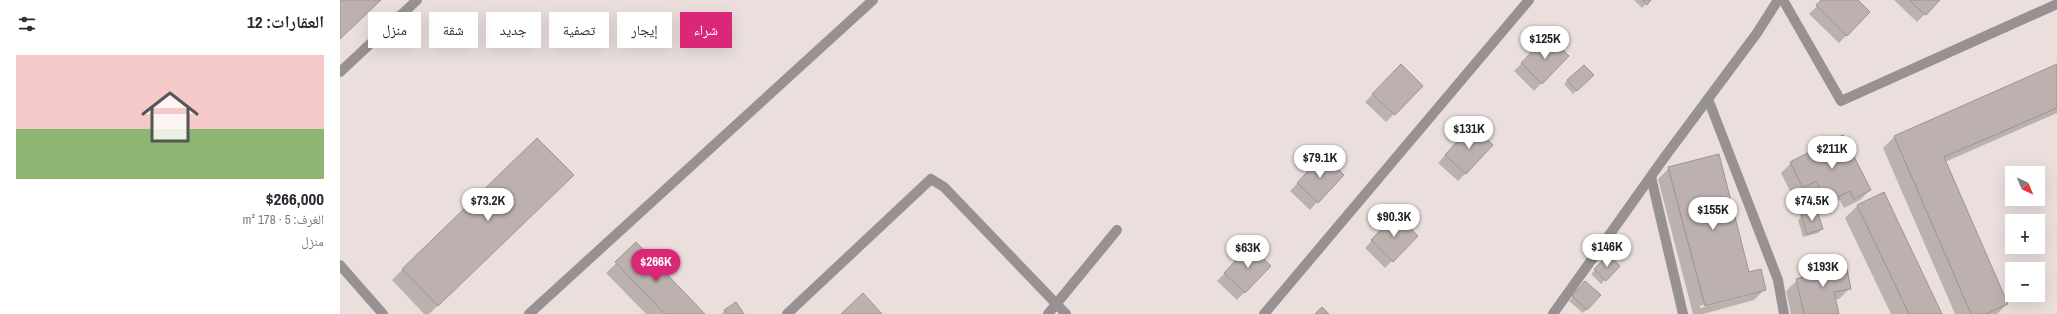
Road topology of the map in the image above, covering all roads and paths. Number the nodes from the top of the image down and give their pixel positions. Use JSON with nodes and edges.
{"nodes":[{"id":1,"x":417,"y":0,"type":"edge"},
{"id":2,"x":873,"y":0,"type":"edge"},
{"id":3,"x":1529,"y":0,"type":"edge"},
{"id":4,"x":1778,"y":0,"type":"edge"},
{"id":5,"x":1783,"y":0,"type":"edge"},
{"id":6,"x":2057,"y":4,"type":"edge"},
{"id":7,"x":340,"y":72,"type":"edge"},
{"id":8,"x":1708,"y":99,"type":"junction"},
{"id":9,"x":1651,"y":176,"type":"junction"},
{"id":10,"x":1117,"y":230,"type":"dead end"},
{"id":11,"x":340,"y":265,"type":"edge"},
{"id":12,"x":1055,"y":304,"type":"junction"},
{"id":13,"x":383,"y":314,"type":"edge"},
{"id":14,"x":529,"y":314,"type":"edge"},
{"id":15,"x":787,"y":314,"type":"edge"},
{"id":16,"x":1048,"y":314,"type":"edge"},
{"id":17,"x":1066,"y":314,"type":"edge"},
{"id":18,"x":1264,"y":314,"type":"edge"},
{"id":19,"x":1553,"y":314,"type":"edge"},
{"id":20,"x":1683,"y":314,"type":"edge"},
{"id":21,"x":1784,"y":314,"type":"edge"}],
"edges":[{"from":1,"to":7,"type":"street"},
{"from":2,"to":14,"type":"street"},
{"from":3,"to":18,"type":"street"},
{"from":4,"to":8,"type":"street"},
{"from":5,"to":6,"type":"street"},
{"from":8,"to":9,"type":"street"},
{"from":8,"to":21,"type":"street"},
{"from":9,"to":19,"type":"street"},
{"from":9,"to":20,"type":"street"},
{"from":10,"to":12,"type":"street"},
{"from":11,"to":13,"type":"street"},
{"from":12,"to":15,"type":"street"},
{"from":12,"to":16,"type":"street"},
{"from":12,"to":17,"type":"street"}]}
